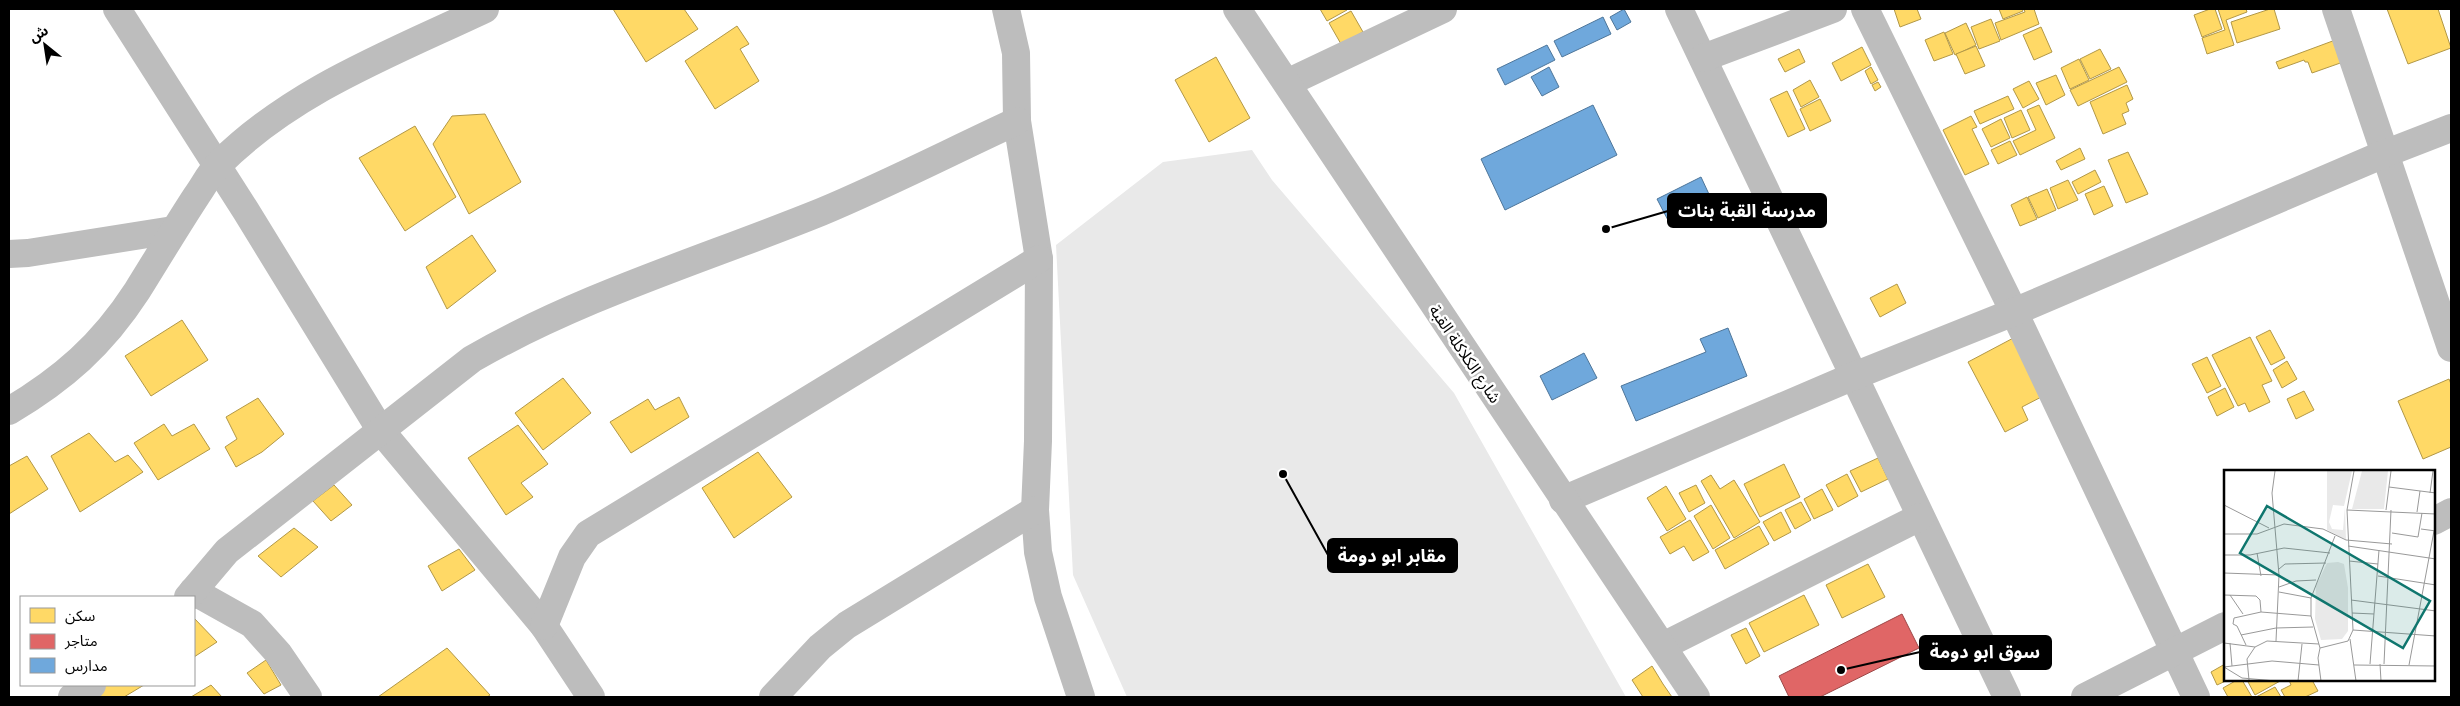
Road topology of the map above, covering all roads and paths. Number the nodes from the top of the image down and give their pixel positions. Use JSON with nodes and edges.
{"nodes":[{"id":1,"x":117,"y":9,"type":"edge"},
{"id":2,"x":485,"y":9,"type":"edge"},
{"id":3,"x":1006,"y":9,"type":"edge"},
{"id":4,"x":1237,"y":9,"type":"edge"},
{"id":5,"x":1444,"y":9,"type":"edge"},
{"id":6,"x":1679,"y":9,"type":"edge"},
{"id":7,"x":1833,"y":9,"type":"edge"},
{"id":8,"x":1865,"y":9,"type":"edge"},
{"id":9,"x":2336,"y":9,"type":"edge"},
{"id":10,"x":1703,"y":58,"type":"junction"},
{"id":11,"x":1287,"y":83,"type":"junction"},
{"id":12,"x":1017,"y":121,"type":"junction"},
{"id":13,"x":2451,"y":128,"type":"edge"},
{"id":14,"x":2384,"y":154,"type":"junction"},
{"id":15,"x":218,"y":165,"type":"junction"},
{"id":16,"x":173,"y":230,"type":"junction"},
{"id":17,"x":9,"y":254,"type":"edge"},
{"id":18,"x":1039,"y":259,"type":"junction"},
{"id":19,"x":2014,"y":312,"type":"junction"},
{"id":20,"x":2451,"y":348,"type":"edge"},
{"id":21,"x":1854,"y":376,"type":"junction"},
{"id":22,"x":9,"y":411,"type":"edge"},
{"id":23,"x":380,"y":431,"type":"junction"},
{"id":24,"x":1563,"y":500,"type":"junction"},
{"id":25,"x":1035,"y":510,"type":"junction"},
{"id":26,"x":2451,"y":512,"type":"edge"},
{"id":27,"x":1920,"y":517,"type":"junction"},
{"id":28,"x":2435,"y":520,"type":"edge"},
{"id":29,"x":191,"y":594,"type":"edge"},
{"id":30,"x":544,"y":626,"type":"junction"},
{"id":31,"x":2224,"y":627,"type":"edge"},
{"id":32,"x":1663,"y":646,"type":"junction"},
{"id":33,"x":2174,"y":652,"type":"junction"},
{"id":34,"x":90,"y":686,"type":"edge"},
{"id":35,"x":585,"y":695,"type":"edge"},
{"id":36,"x":72,"y":697,"type":"edge"},
{"id":37,"x":308,"y":697,"type":"edge"},
{"id":38,"x":773,"y":697,"type":"edge"},
{"id":39,"x":1081,"y":697,"type":"edge"},
{"id":40,"x":1696,"y":697,"type":"edge"},
{"id":41,"x":2007,"y":697,"type":"edge"},
{"id":42,"x":2085,"y":697,"type":"edge"},
{"id":43,"x":2196,"y":697,"type":"edge"}],
"edges":[{"from":1,"to":15,"type":"street"},
{"from":2,"to":15,"type":"street"},
{"from":3,"to":12,"type":"street"},
{"from":4,"to":11,"type":"street","name":"شارع الكلاكلة القبة"},
{"from":5,"to":11,"type":"street"},
{"from":6,"to":10,"type":"street"},
{"from":7,"to":10,"type":"street"},
{"from":8,"to":19,"type":"street"},
{"from":9,"to":14,"type":"street"},
{"from":10,"to":21,"type":"street"},
{"from":11,"to":24,"type":"street","name":"شارع الكلاكلة القبة"},
{"from":12,"to":18,"type":"street"},
{"from":12,"to":23,"type":"street"},
{"from":13,"to":14,"type":"street"},
{"from":14,"to":19,"type":"street"},
{"from":14,"to":20,"type":"street"},
{"from":15,"to":16,"type":"street"},
{"from":15,"to":23,"type":"street"},
{"from":16,"to":17,"type":"street"},
{"from":16,"to":22,"type":"street"},
{"from":18,"to":25,"type":"street"},
{"from":18,"to":30,"type":"street"},
{"from":19,"to":21,"type":"street"},
{"from":19,"to":33,"type":"street"},
{"from":21,"to":24,"type":"street"},
{"from":21,"to":27,"type":"street"},
{"from":23,"to":29,"type":"street"},
{"from":23,"to":30,"type":"street"},
{"from":24,"to":32,"type":"street","name":"شارع الكلاكلة القبة"},
{"from":25,"to":38,"type":"street"},
{"from":25,"to":39,"type":"street"},
{"from":26,"to":28,"type":"street"},
{"from":27,"to":32,"type":"street"},
{"from":27,"to":41,"type":"street"},
{"from":29,"to":37,"type":"street"},
{"from":30,"to":35,"type":"street"},
{"from":31,"to":33,"type":"street"},
{"from":32,"to":40,"type":"street","name":"شارع الكلاكلة القبة"},
{"from":33,"to":42,"type":"street"},
{"from":33,"to":43,"type":"street"},
{"from":34,"to":36,"type":"street"}]}
